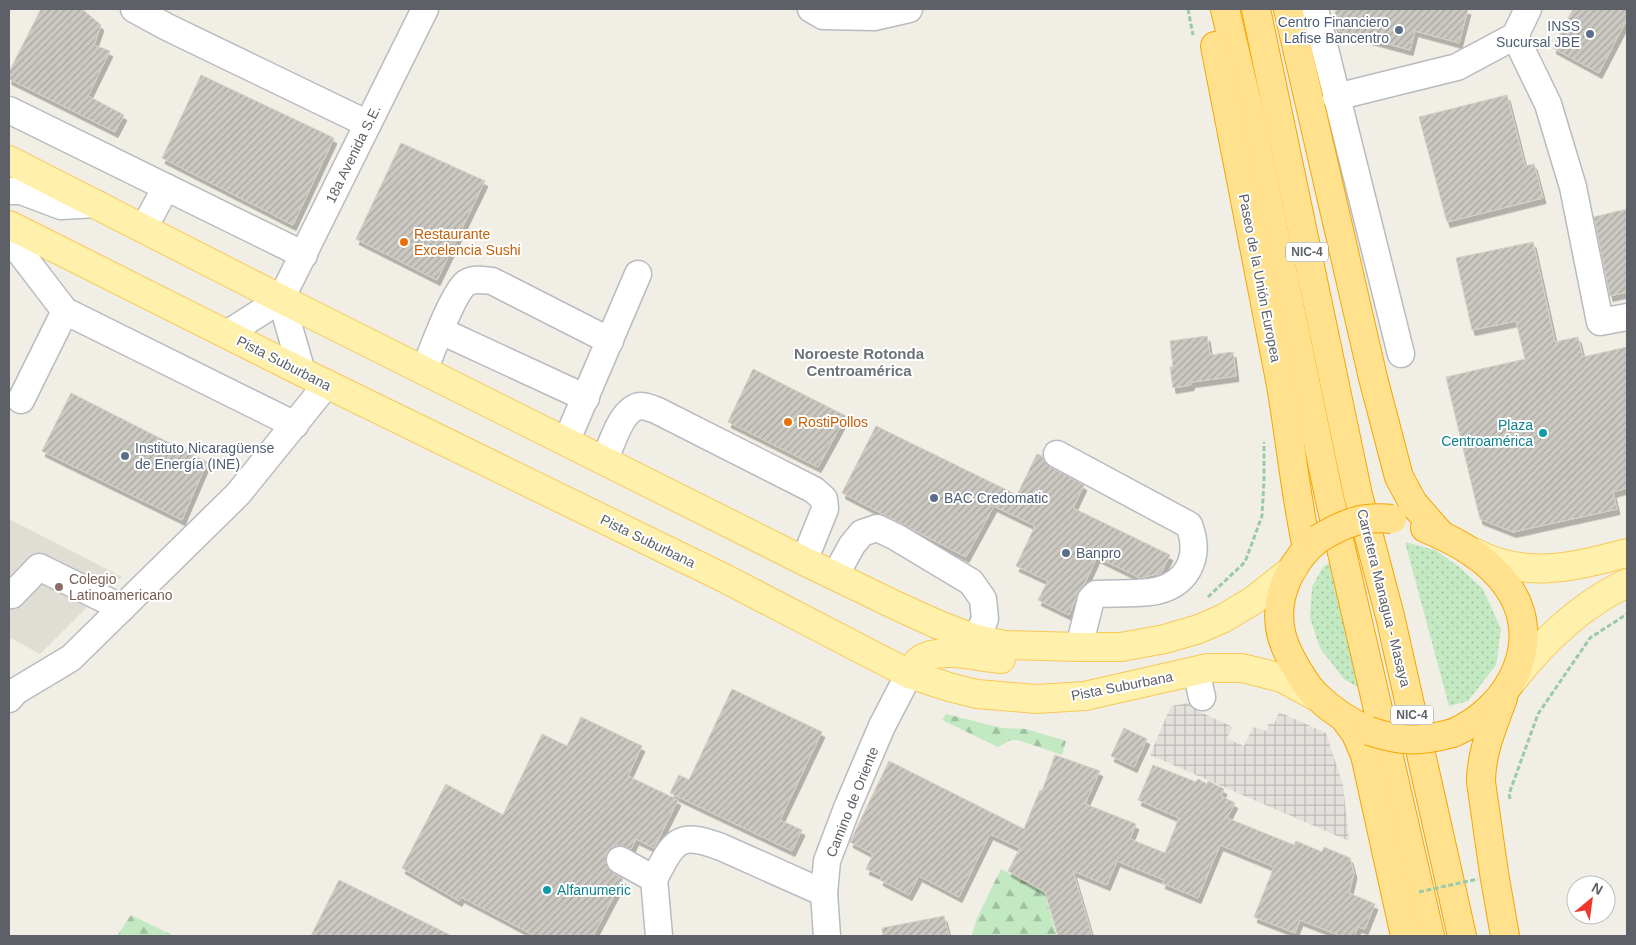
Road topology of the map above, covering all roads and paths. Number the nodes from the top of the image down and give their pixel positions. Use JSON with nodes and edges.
{"nodes":[{"id":1,"x":134,"y":9,"type":"edge"},
{"id":2,"x":425,"y":9,"type":"edge"},
{"id":3,"x":811,"y":9,"type":"edge"},
{"id":4,"x":909,"y":9,"type":"edge"},
{"id":5,"x":1188,"y":9,"type":"edge"},
{"id":6,"x":1208,"y":9,"type":"edge"},
{"id":7,"x":1225,"y":9,"type":"edge"},
{"id":8,"x":1256,"y":9,"type":"edge"},
{"id":9,"x":1288,"y":9,"type":"edge"},
{"id":10,"x":1315,"y":9,"type":"edge"},
{"id":11,"x":1528,"y":9,"type":"edge"},
{"id":12,"x":1515,"y":36,"type":"junction"},
{"id":13,"x":1194,"y":38,"type":"dead end"},
{"id":14,"x":1336,"y":97,"type":"junction"},
{"id":15,"x":9,"y":110,"type":"edge"},
{"id":16,"x":368,"y":124,"type":"junction"},
{"id":17,"x":9,"y":160,"type":"edge"},
{"id":18,"x":166,"y":187,"type":"junction"},
{"id":19,"x":9,"y":191,"type":"edge"},
{"id":20,"x":96,"y":204,"type":"junction"},
{"id":21,"x":9,"y":225,"type":"edge"},
{"id":22,"x":144,"y":228,"type":"junction"},
{"id":23,"x":9,"y":238,"type":"edge"},
{"id":24,"x":304,"y":255,"type":"junction"},
{"id":25,"x":638,"y":274,"type":"dead end"},
{"id":26,"x":281,"y":299,"type":"junction"},
{"id":27,"x":64,"y":311,"type":"junction"},
{"id":28,"x":1627,"y":317,"type":"edge"},
{"id":29,"x":440,"y":331,"type":"junction"},
{"id":30,"x":227,"y":334,"type":"junction"},
{"id":31,"x":610,"y":341,"type":"junction"},
{"id":32,"x":1401,"y":354,"type":"dead end"},
{"id":33,"x":424,"y":371,"type":"junction"},
{"id":34,"x":302,"y":372,"type":"junction"},
{"id":35,"x":327,"y":384,"type":"junction"},
{"id":36,"x":586,"y":398,"type":"junction"},
{"id":37,"x":20,"y":400,"type":"dead end"},
{"id":38,"x":295,"y":425,"type":"junction"},
{"id":39,"x":1264,"y":441,"type":"dead end"},
{"id":40,"x":566,"y":442,"type":"junction"},
{"id":41,"x":1057,"y":454,"type":"dead end"},
{"id":42,"x":605,"y":460,"type":"junction"},
{"id":43,"x":1452,"y":541,"type":"junction"},
{"id":44,"x":1306,"y":552,"type":"junction"},
{"id":45,"x":1627,"y":553,"type":"edge"},
{"id":46,"x":804,"y":561,"type":"junction"},
{"id":47,"x":835,"y":576,"type":"junction"},
{"id":48,"x":1627,"y":583,"type":"edge"},
{"id":49,"x":12,"y":595,"type":"dead end"},
{"id":50,"x":1204,"y":602,"type":"dead end"},
{"id":51,"x":122,"y":608,"type":"junction"},
{"id":52,"x":1627,"y":614,"type":"edge"},
{"id":53,"x":976,"y":639,"type":"junction"},
{"id":54,"x":1078,"y":647,"type":"junction"},
{"id":55,"x":1121,"y":647,"type":"junction"},
{"id":56,"x":909,"y":674,"type":"junction"},
{"id":57,"x":1509,"y":686,"type":"junction"},
{"id":58,"x":12,"y":695,"type":"edge"},
{"id":59,"x":1317,"y":697,"type":"junction"},
{"id":60,"x":1345,"y":719,"type":"junction"},
{"id":61,"x":1510,"y":804,"type":"dead end"},
{"id":62,"x":620,"y":860,"type":"dead end"},
{"id":63,"x":654,"y":879,"type":"junction"},
{"id":64,"x":1478,"y":879,"type":"dead end"},
{"id":65,"x":1419,"y":892,"type":"dead end"},
{"id":66,"x":824,"y":893,"type":"junction"},
{"id":67,"x":659,"y":936,"type":"edge"},
{"id":68,"x":827,"y":936,"type":"edge"},
{"id":69,"x":1405,"y":936,"type":"edge"},
{"id":70,"x":1430,"y":936,"type":"edge"},
{"id":71,"x":1462,"y":936,"type":"edge"},
{"id":72,"x":1505,"y":936,"type":"edge"}],
"edges":[{"from":1,"to":16,"type":"street"},
{"from":2,"to":16,"type":"street","name":"18a Avenida S.E."},
{"from":3,"to":4,"type":"street"},
{"from":5,"to":13,"type":"path"},
{"from":6,"to":44,"type":"highway","name":"Paseo de la Unión Europea"},
{"from":7,"to":70,"type":"highway","name":"Paseo de la Unión Europea","number":"NIC-4"},
{"from":8,"to":71,"type":"highway","name":"Carretera Managua - Masaya","number":"NIC-4"},
{"from":9,"to":43,"type":"highway"},
{"from":10,"to":14,"type":"street"},
{"from":11,"to":12,"type":"street"},
{"from":12,"to":14,"type":"street"},
{"from":12,"to":28,"type":"street"},
{"from":14,"to":32,"type":"street"},
{"from":15,"to":18,"type":"street"},
{"from":16,"to":24,"type":"street","name":"18a Avenida S.E."},
{"from":17,"to":20,"type":"main road"},
{"from":18,"to":22,"type":"street"},
{"from":18,"to":24,"type":"street"},
{"from":19,"to":20,"type":"street"},
{"from":20,"to":22,"type":"main road"},
{"from":21,"to":30,"type":"main road","name":"Pista Suburbana"},
{"from":22,"to":26,"type":"main road"},
{"from":23,"to":27,"type":"street"},
{"from":24,"to":26,"type":"street","name":"18a Avenida S.E."},
{"from":25,"to":31,"type":"street"},
{"from":26,"to":30,"type":"street","name":"18a Avenida S.E."},
{"from":26,"to":33,"type":"main road"},
{"from":26,"to":34,"type":"street"},
{"from":27,"to":37,"type":"street"},
{"from":27,"to":38,"type":"street"},
{"from":29,"to":31,"type":"street"},
{"from":29,"to":33,"type":"street"},
{"from":29,"to":36,"type":"street"},
{"from":30,"to":34,"type":"main road","name":"Pista Suburbana"},
{"from":31,"to":36,"type":"street"},
{"from":33,"to":40,"type":"main road"},
{"from":34,"to":35,"type":"main road","name":"Pista Suburbana"},
{"from":35,"to":38,"type":"street"},
{"from":35,"to":56,"type":"main road","name":"Pista Suburbana"},
{"from":36,"to":40,"type":"street"},
{"from":38,"to":51,"type":"street"},
{"from":39,"to":50,"type":"path"},
{"from":40,"to":42,"type":"main road"},
{"from":41,"to":54,"type":"street"},
{"from":42,"to":46,"type":"main road"},
{"from":42,"to":46,"type":"street"},
{"from":43,"to":44,"type":"highway","bridge":true},
{"from":43,"to":45,"type":"main road"},
{"from":43,"to":57,"type":"highway"},
{"from":44,"to":55,"type":"main road"},
{"from":44,"to":59,"type":"highway"},
{"from":46,"to":47,"type":"main road"},
{"from":47,"to":53,"type":"main road"},
{"from":47,"to":53,"type":"street"},
{"from":48,"to":57,"type":"main road"},
{"from":49,"to":51,"type":"street"},
{"from":51,"to":58,"type":"street"},
{"from":52,"to":61,"type":"path"},
{"from":53,"to":54,"type":"main road"},
{"from":54,"to":55,"type":"main road"},
{"from":55,"to":56,"type":"main road"},
{"from":56,"to":59,"type":"main road","name":"Pista Suburbana"},
{"from":56,"to":66,"type":"street","name":"Camino de Oriente"},
{"from":57,"to":60,"type":"highway","bridge":true},
{"from":57,"to":72,"type":"highway"},
{"from":59,"to":60,"type":"highway"},
{"from":60,"to":69,"type":"highway"},
{"from":62,"to":63,"type":"street"},
{"from":63,"to":66,"type":"street"},
{"from":63,"to":67,"type":"street"},
{"from":64,"to":65,"type":"path","bridge":true},
{"from":66,"to":68,"type":"street","name":"Camino de Oriente"}]}
